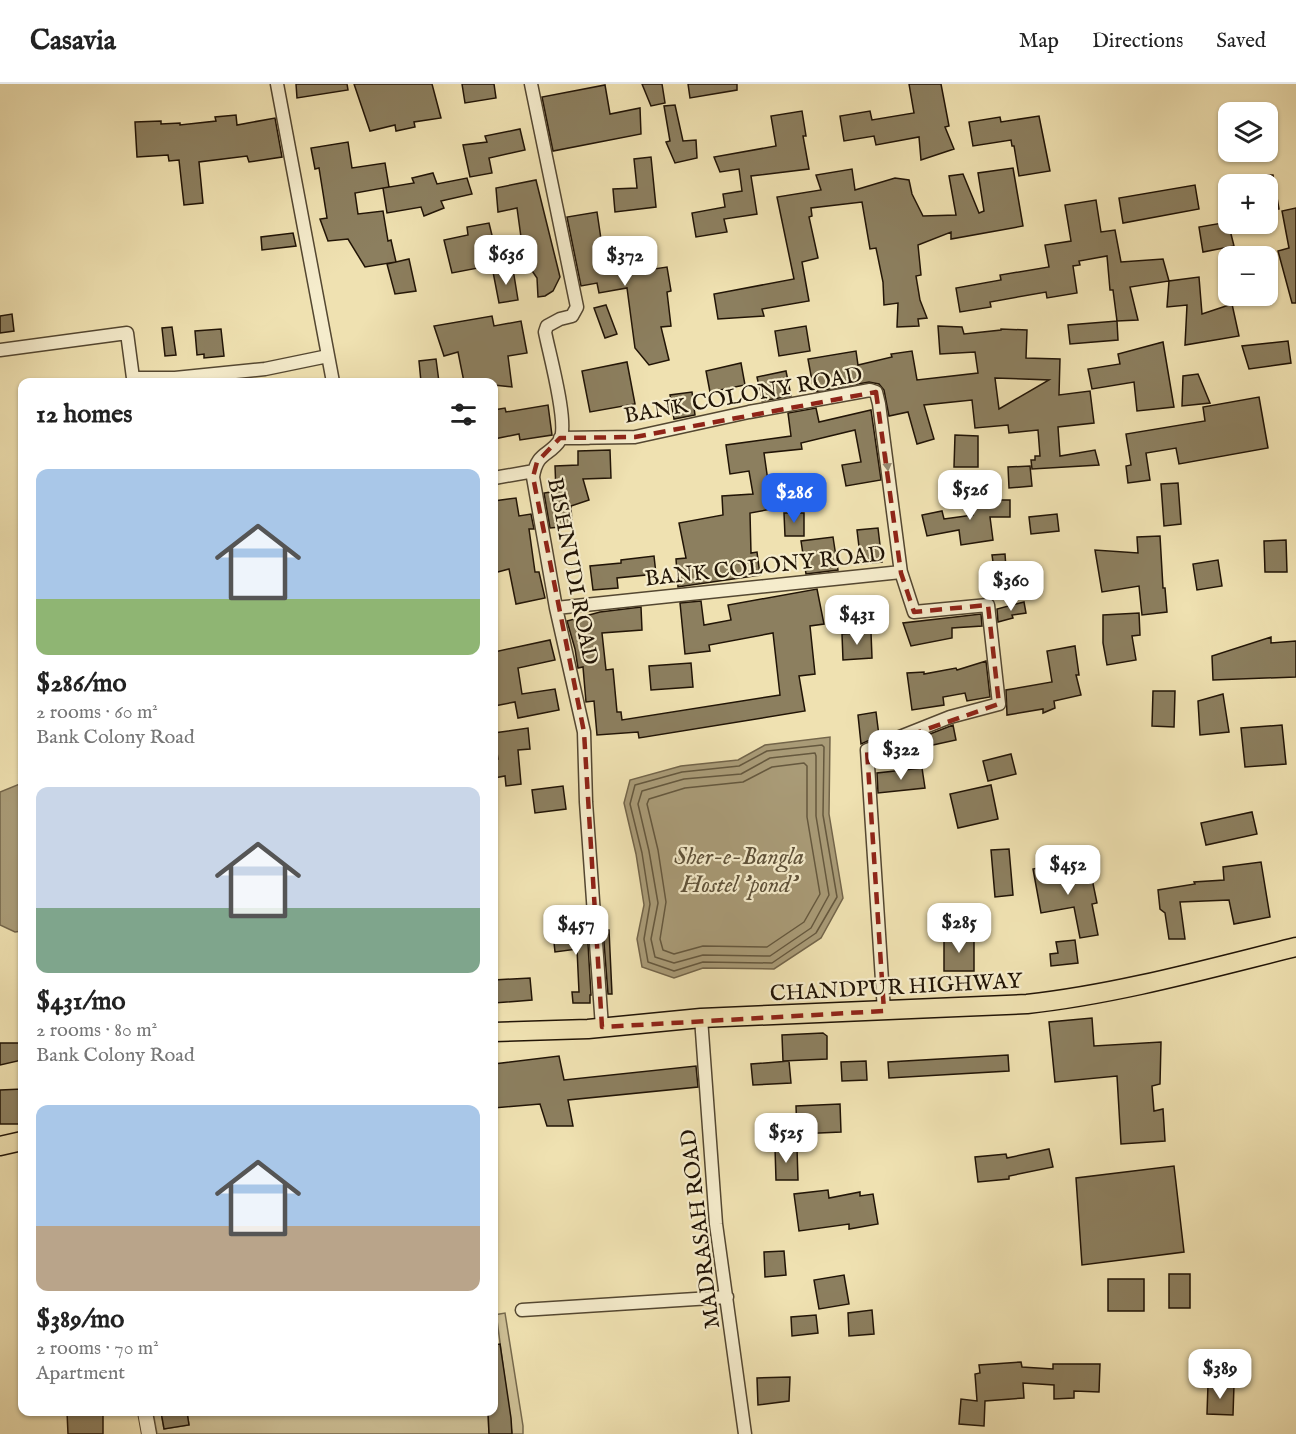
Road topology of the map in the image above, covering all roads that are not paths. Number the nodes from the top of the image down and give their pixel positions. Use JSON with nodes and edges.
{"nodes":[{"id":1,"x":277,"y":84,"type":"edge"},
{"id":2,"x":531,"y":84,"type":"edge"},
{"id":3,"x":0,"y":350,"type":"edge"},
{"id":4,"x":328,"y":356,"type":"junction"},
{"id":5,"x":332,"y":378,"type":"edge"},
{"id":6,"x":560,"y":438,"type":"junction"},
{"id":7,"x":589,"y":438,"type":"dead end"},
{"id":8,"x":534,"y":471,"type":"junction"},
{"id":9,"x":498,"y":477,"type":"edge"},
{"id":10,"x":901,"y":573,"type":"junction"},
{"id":11,"x":556,"y":608,"type":"junction"},
{"id":12,"x":1296,"y":947,"type":"edge"},
{"id":13,"x":884,"y":1011,"type":"junction"},
{"id":14,"x":701,"y":1018,"type":"junction"},
{"id":15,"x":602,"y":1027,"type":"junction"},
{"id":16,"x":498,"y":1032,"type":"edge"},
{"id":17,"x":18,"y":1142,"type":"edge"},
{"id":18,"x":0,"y":1146,"type":"edge"},
{"id":19,"x":727,"y":1297,"type":"junction"},
{"id":20,"x":522,"y":1310,"type":"dead end"},
{"id":21,"x":146,"y":1416,"type":"edge"},
{"id":22,"x":149,"y":1434,"type":"edge"},
{"id":23,"x":745,"y":1434,"type":"edge"}],
"edges":[{"from":1,"to":4,"type":"street"},
{"from":2,"to":6,"type":"street"},
{"from":3,"to":4,"type":"street"},
{"from":4,"to":5,"type":"street"},
{"from":6,"to":7,"type":"street"},
{"from":6,"to":8,"type":"street","name":"BISHNUDI ROAD"},
{"from":6,"to":10,"type":"street","name":"BANK COLONY ROAD","one_way":true},
{"from":8,"to":9,"type":"street"},
{"from":8,"to":11,"type":"street","name":"BISHNUDI ROAD"},
{"from":10,"to":11,"type":"street","name":"BANK COLONY ROAD"},
{"from":10,"to":13,"type":"street","name":"BANK COLONY ROAD"},
{"from":11,"to":15,"type":"street","name":"BISHNUDI ROAD"},
{"from":12,"to":13,"type":"main road","name":"CHANDPUR HIGHWAY"},
{"from":13,"to":14,"type":"main road","name":"CHANDPUR HIGHWAY"},
{"from":14,"to":15,"type":"main road","name":"CHANDPUR HIGHWAY"},
{"from":14,"to":19,"type":"street","name":"MADRASAH ROAD"},
{"from":15,"to":16,"type":"main road","name":"CHANDPUR HIGHWAY"},
{"from":17,"to":18,"type":"main road"},
{"from":19,"to":20,"type":"street"},
{"from":19,"to":23,"type":"street","name":"MADRASAH ROAD"},
{"from":21,"to":22,"type":"street"}]}
